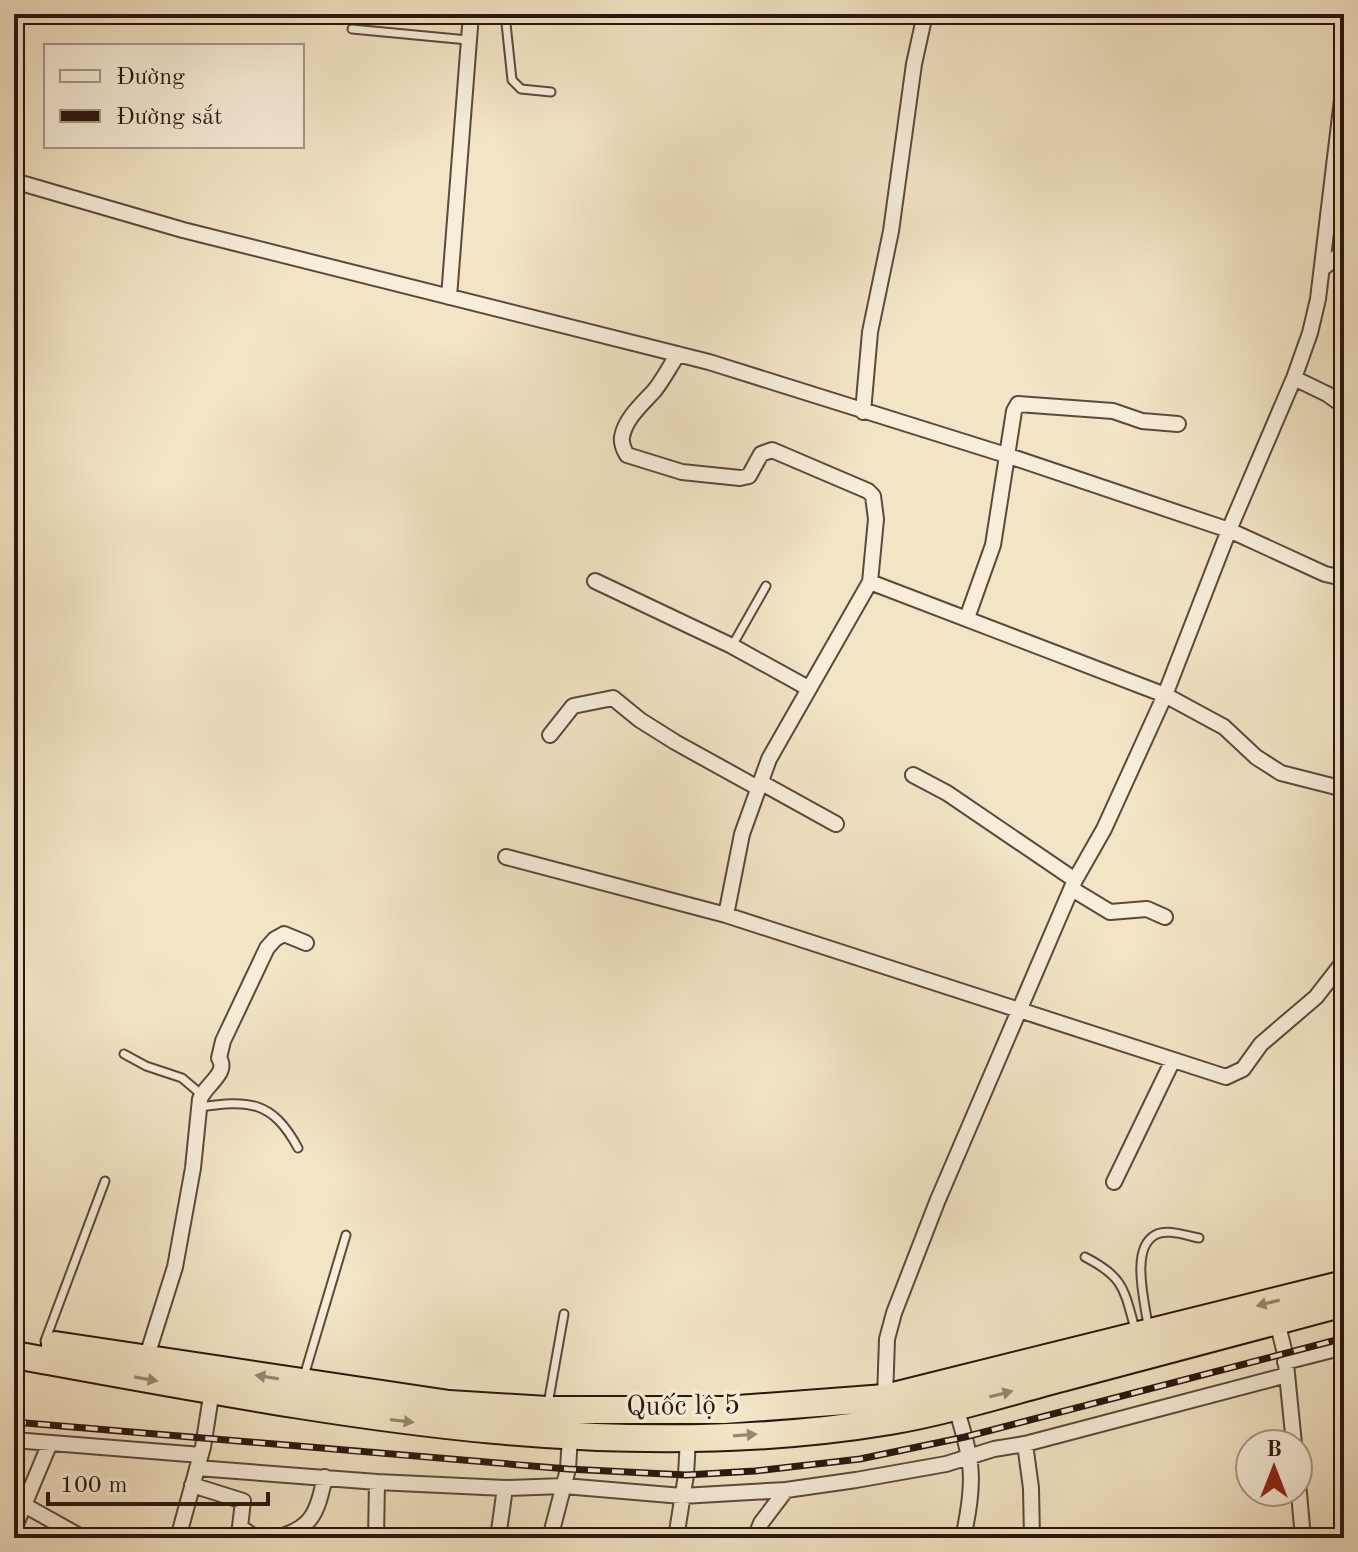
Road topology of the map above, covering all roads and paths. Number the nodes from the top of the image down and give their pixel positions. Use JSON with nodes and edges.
{"nodes":[{"id":1,"x":471,"y":14,"type":"edge"},
{"id":2,"x":505,"y":14,"type":"edge"},
{"id":3,"x":925,"y":14,"type":"edge"},
{"id":4,"x":352,"y":29,"type":"dead end"},
{"id":5,"x":468,"y":40,"type":"junction"},
{"id":6,"x":1344,"y":83,"type":"edge"},
{"id":7,"x":551,"y":92,"type":"dead end"},
{"id":8,"x":14,"y":181,"type":"edge"},
{"id":9,"x":1344,"y":251,"type":"edge"},
{"id":10,"x":1323,"y":268,"type":"junction"},
{"id":11,"x":449,"y":297,"type":"junction"},
{"id":12,"x":678,"y":354,"type":"junction"},
{"id":13,"x":1294,"y":378,"type":"junction"},
{"id":14,"x":1344,"y":406,"type":"edge"},
{"id":15,"x":863,"y":412,"type":"junction"},
{"id":16,"x":1178,"y":424,"type":"dead end"},
{"id":17,"x":1009,"y":456,"type":"junction"},
{"id":18,"x":1229,"y":530,"type":"junction"},
{"id":19,"x":1344,"y":572,"type":"edge"},
{"id":20,"x":595,"y":581,"type":"dead end"},
{"id":21,"x":870,"y":582,"type":"junction"},
{"id":22,"x":766,"y":586,"type":"dead end"},
{"id":23,"x":967,"y":618,"type":"junction"},
{"id":24,"x":732,"y":646,"type":"junction"},
{"id":25,"x":808,"y":688,"type":"junction"},
{"id":26,"x":1165,"y":695,"type":"junction"},
{"id":27,"x":550,"y":735,"type":"dead end"},
{"id":28,"x":913,"y":775,"type":"dead end"},
{"id":29,"x":759,"y":785,"type":"junction"},
{"id":30,"x":1344,"y":789,"type":"edge"},
{"id":31,"x":836,"y":824,"type":"dead end"},
{"id":32,"x":506,"y":857,"type":"dead end"},
{"id":33,"x":1074,"y":884,"type":"junction"},
{"id":34,"x":726,"y":915,"type":"junction"},
{"id":35,"x":1165,"y":917,"type":"dead end"},
{"id":36,"x":306,"y":943,"type":"dead end"},
{"id":37,"x":1344,"y":961,"type":"edge"},
{"id":38,"x":1020,"y":1009,"type":"junction"},
{"id":39,"x":124,"y":1054,"type":"dead end"},
{"id":40,"x":1173,"y":1060,"type":"junction"},
{"id":41,"x":200,"y":1101,"type":"junction"},
{"id":42,"x":298,"y":1148,"type":"dead end"},
{"id":43,"x":105,"y":1181,"type":"dead end"},
{"id":44,"x":1114,"y":1182,"type":"dead end"},
{"id":45,"x":346,"y":1235,"type":"dead end"},
{"id":46,"x":1199,"y":1238,"type":"dead end"},
{"id":47,"x":1085,"y":1257,"type":"dead end"},
{"id":48,"x":1344,"y":1284,"type":"edge"},
{"id":49,"x":1344,"y":1303,"type":"edge"},
{"id":50,"x":564,"y":1314,"type":"dead end"},
{"id":51,"x":1277,"y":1321,"type":"junction"},
{"id":52,"x":1142,"y":1334,"type":"junction"},
{"id":53,"x":14,"y":1338,"type":"edge"},
{"id":54,"x":44,"y":1343,"type":"junction"},
{"id":55,"x":1344,"y":1347,"type":"edge"},
{"id":56,"x":14,"y":1355,"type":"edge"},
{"id":57,"x":146,"y":1359,"type":"junction"},
{"id":58,"x":1286,"y":1369,"type":"junction"},
{"id":59,"x":302,"y":1382,"type":"junction"},
{"id":60,"x":212,"y":1390,"type":"junction"},
{"id":61,"x":885,"y":1398,"type":"junction"},
{"id":62,"x":955,"y":1405,"type":"junction"},
{"id":63,"x":547,"y":1410,"type":"junction"},
{"id":64,"x":1292,"y":1428,"type":"edge"},
{"id":65,"x":570,"y":1436,"type":"junction"},
{"id":66,"x":688,"y":1439,"type":"junction"},
{"id":67,"x":14,"y":1440,"type":"edge"},
{"id":68,"x":50,"y":1443,"type":"junction"},
{"id":69,"x":1025,"y":1444,"type":"junction"},
{"id":70,"x":970,"y":1455,"type":"junction"},
{"id":71,"x":199,"y":1461,"type":"junction"},
{"id":72,"x":325,"y":1477,"type":"junction"},
{"id":73,"x":377,"y":1482,"type":"junction"},
{"id":74,"x":192,"y":1485,"type":"junction"},
{"id":75,"x":564,"y":1486,"type":"junction"},
{"id":76,"x":505,"y":1488,"type":"junction"},
{"id":77,"x":786,"y":1490,"type":"junction"},
{"id":78,"x":682,"y":1496,"type":"junction"},
{"id":79,"x":26,"y":1506,"type":"junction"},
{"id":80,"x":1300,"y":1508,"type":"edge"},
{"id":81,"x":14,"y":1529,"type":"edge"},
{"id":82,"x":83,"y":1538,"type":"edge"},
{"id":83,"x":178,"y":1538,"type":"edge"},
{"id":84,"x":256,"y":1538,"type":"edge"},
{"id":85,"x":275,"y":1538,"type":"edge"},
{"id":86,"x":376,"y":1538,"type":"edge"},
{"id":87,"x":498,"y":1538,"type":"edge"},
{"id":88,"x":550,"y":1538,"type":"edge"},
{"id":89,"x":676,"y":1538,"type":"edge"},
{"id":90,"x":755,"y":1538,"type":"edge"},
{"id":91,"x":963,"y":1538,"type":"edge"},
{"id":92,"x":1032,"y":1538,"type":"edge"},
{"id":93,"x":1303,"y":1538,"type":"edge"}],
"edges":[{"from":1,"to":5,"type":"street"},
{"from":2,"to":7,"type":"lane"},
{"from":3,"to":15,"type":"street"},
{"from":4,"to":5,"type":"lane"},
{"from":5,"to":11,"type":"street"},
{"from":6,"to":10,"type":"street"},
{"from":8,"to":11,"type":"street"},
{"from":9,"to":10,"type":"street"},
{"from":10,"to":13,"type":"street"},
{"from":11,"to":12,"type":"street"},
{"from":12,"to":15,"type":"street"},
{"from":12,"to":21,"type":"street"},
{"from":13,"to":14,"type":"street"},
{"from":13,"to":18,"type":"street"},
{"from":15,"to":17,"type":"street"},
{"from":16,"to":17,"type":"street"},
{"from":17,"to":18,"type":"street"},
{"from":17,"to":23,"type":"street"},
{"from":18,"to":19,"type":"street"},
{"from":18,"to":26,"type":"street"},
{"from":20,"to":24,"type":"street"},
{"from":21,"to":23,"type":"street"},
{"from":21,"to":25,"type":"street"},
{"from":22,"to":24,"type":"lane"},
{"from":23,"to":26,"type":"street"},
{"from":24,"to":25,"type":"street"},
{"from":25,"to":29,"type":"street"},
{"from":26,"to":30,"type":"street"},
{"from":26,"to":33,"type":"street"},
{"from":27,"to":29,"type":"street"},
{"from":28,"to":33,"type":"street"},
{"from":29,"to":31,"type":"street"},
{"from":29,"to":34,"type":"street"},
{"from":32,"to":34,"type":"street"},
{"from":33,"to":35,"type":"street"},
{"from":33,"to":38,"type":"street"},
{"from":34,"to":38,"type":"street"},
{"from":36,"to":41,"type":"street"},
{"from":37,"to":40,"type":"street"},
{"from":38,"to":40,"type":"street"},
{"from":38,"to":61,"type":"street"},
{"from":39,"to":41,"type":"lane"},
{"from":40,"to":44,"type":"street"},
{"from":41,"to":42,"type":"lane"},
{"from":41,"to":57,"type":"street"},
{"from":43,"to":54,"type":"lane"},
{"from":45,"to":59,"type":"lane"},
{"from":46,"to":52,"type":"lane"},
{"from":47,"to":52,"type":"lane"},
{"from":48,"to":52,"type":"highway","name":"Quốc lộ 5","one_way":true},
{"from":49,"to":51,"type":"highway","name":"Quốc lộ 5"},
{"from":50,"to":63,"type":"lane"},
{"from":51,"to":58,"type":"street"},
{"from":62,"to":51,"type":"highway","name":"Quốc lộ 5","one_way":true},
{"from":52,"to":61,"type":"highway","name":"Quốc lộ 5"},
{"from":53,"to":54,"type":"highway","name":"Quốc lộ 5"},
{"from":54,"to":57,"type":"highway","name":"Quốc lộ 5"},
{"from":55,"to":58,"type":"street"},
{"from":56,"to":60,"type":"highway","name":"Quốc lộ 5","one_way":true},
{"from":59,"to":57,"type":"highway","name":"Quốc lộ 5","one_way":true},
{"from":58,"to":64,"type":"street"},
{"from":58,"to":69,"type":"street"},
{"from":59,"to":63,"type":"highway","name":"Quốc lộ 5"},
{"from":60,"to":65,"type":"highway","name":"Quốc lộ 5","one_way":true},
{"from":60,"to":71,"type":"street"},
{"from":61,"to":63,"type":"highway","name":"Quốc lộ 5"},
{"from":66,"to":62,"type":"highway","name":"Quốc lộ 5","one_way":true},
{"from":62,"to":70,"type":"street"},
{"from":65,"to":66,"type":"highway","name":"Quốc lộ 5"},
{"from":65,"to":75,"type":"street"},
{"from":66,"to":78,"type":"street"},
{"from":67,"to":68,"type":"street"},
{"from":68,"to":71,"type":"street"},
{"from":68,"to":79,"type":"street"},
{"from":69,"to":70,"type":"street"},
{"from":69,"to":92,"type":"street"},
{"from":70,"to":77,"type":"street"},
{"from":70,"to":91,"type":"street"},
{"from":71,"to":72,"type":"street"},
{"from":71,"to":74,"type":"street"},
{"from":72,"to":73,"type":"street"},
{"from":72,"to":85,"type":"street"},
{"from":73,"to":76,"type":"street"},
{"from":73,"to":86,"type":"street"},
{"from":74,"to":83,"type":"street"},
{"from":74,"to":84,"type":"street"},
{"from":75,"to":76,"type":"street"},
{"from":75,"to":78,"type":"street"},
{"from":75,"to":88,"type":"street"},
{"from":76,"to":87,"type":"street"},
{"from":77,"to":78,"type":"street"},
{"from":77,"to":90,"type":"street"},
{"from":78,"to":89,"type":"street"},
{"from":79,"to":81,"type":"street"},
{"from":79,"to":82,"type":"street"},
{"from":80,"to":93,"type":"street"}]}
